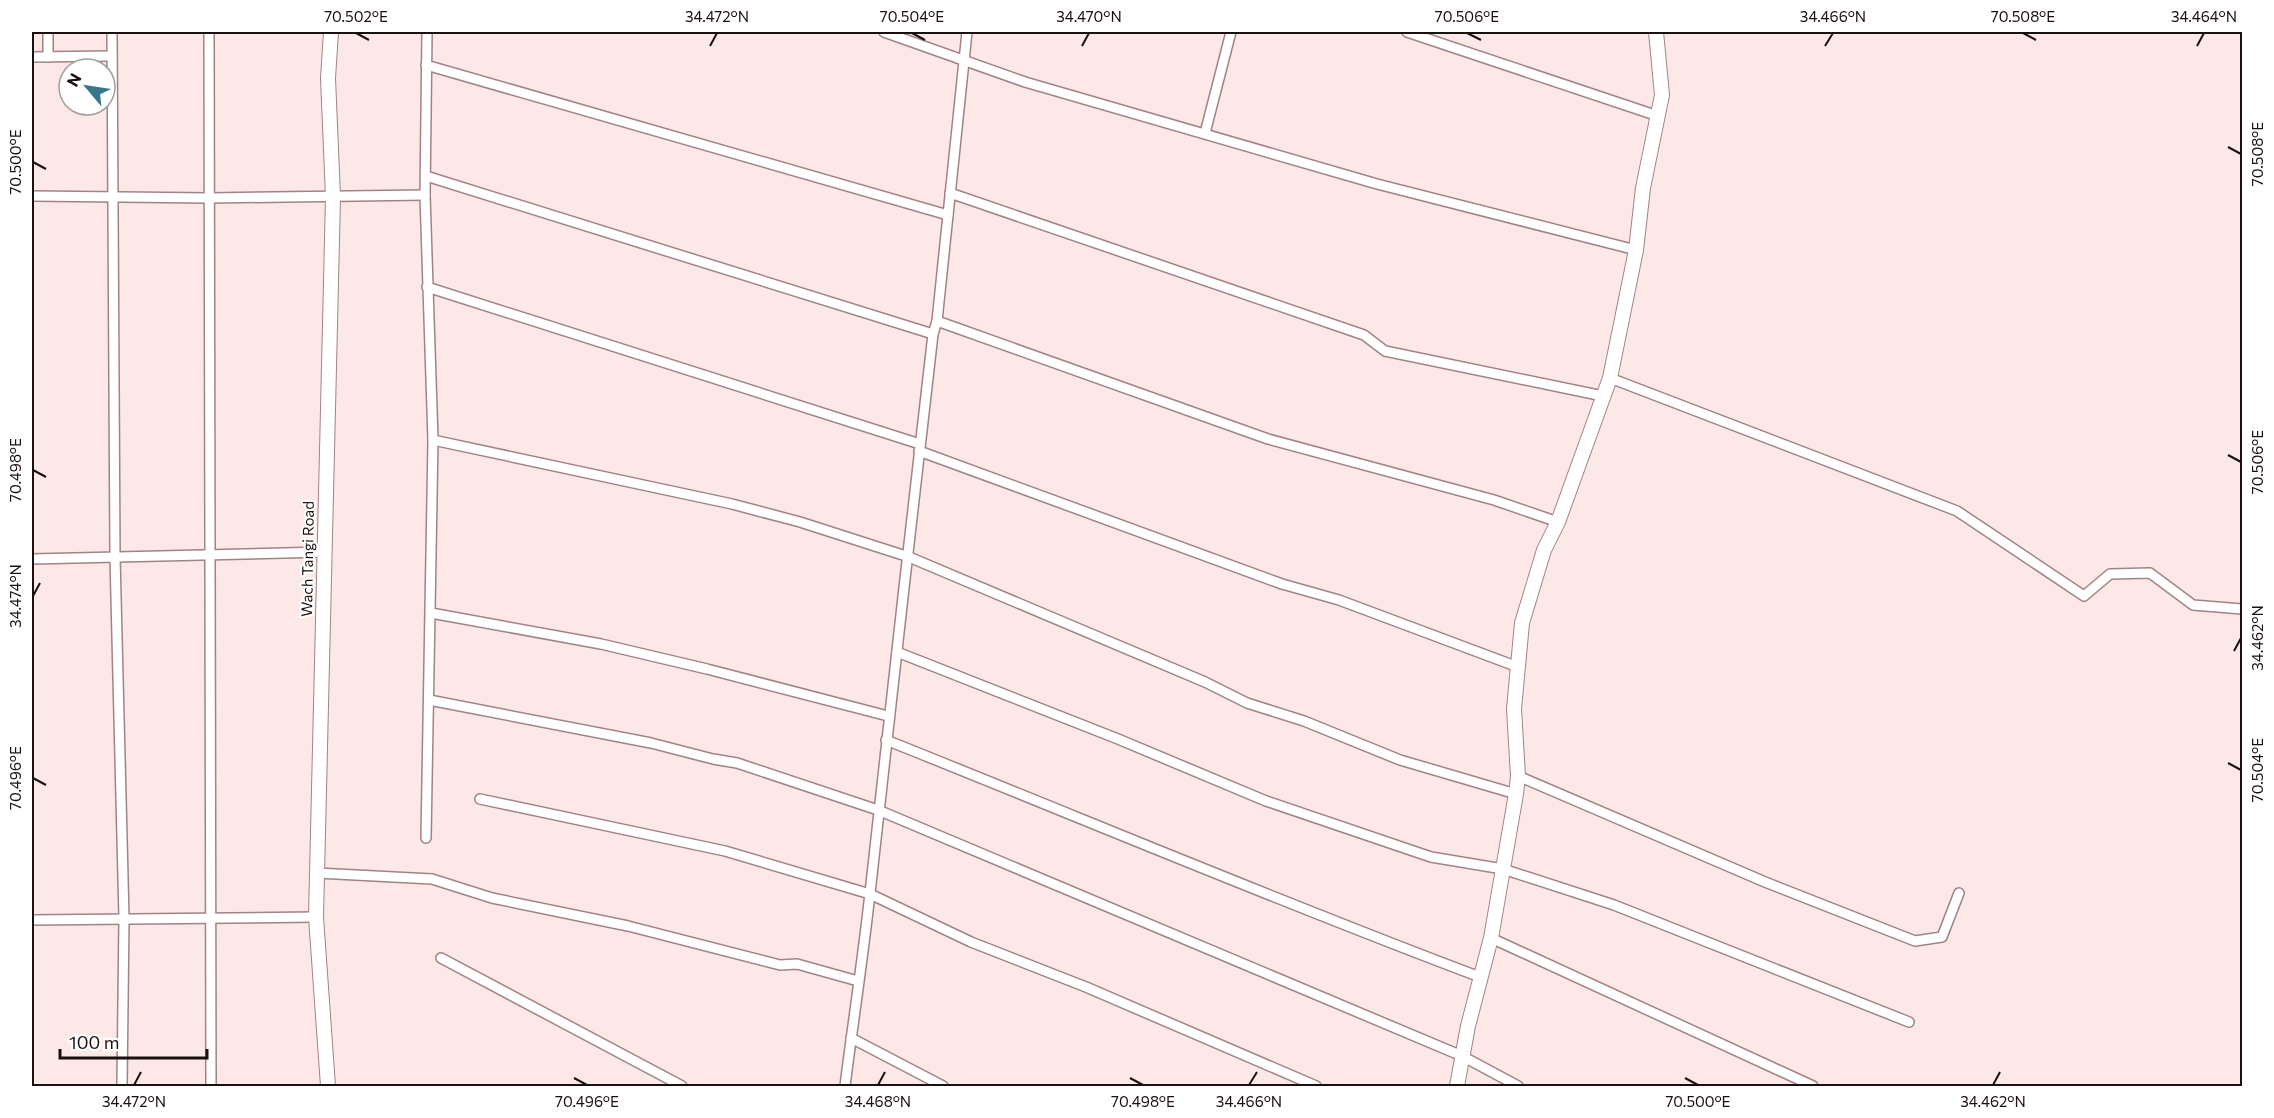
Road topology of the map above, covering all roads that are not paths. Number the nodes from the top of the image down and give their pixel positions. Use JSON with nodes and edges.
{"nodes":[{"id":1,"x":48,"y":32,"type":"edge"},
{"id":2,"x":112,"y":32,"type":"edge"},
{"id":3,"x":209,"y":32,"type":"edge"},
{"id":4,"x":332,"y":32,"type":"edge"},
{"id":5,"x":427,"y":32,"type":"edge"},
{"id":6,"x":884,"y":32,"type":"edge"},
{"id":7,"x":967,"y":32,"type":"edge"},
{"id":8,"x":1231,"y":32,"type":"edge"},
{"id":9,"x":1407,"y":32,"type":"edge"},
{"id":10,"x":1656,"y":32,"type":"edge"},
{"id":11,"x":112,"y":56,"type":"junction"},
{"id":12,"x":32,"y":57,"type":"edge"},
{"id":13,"x":48,"y":57,"type":"junction"},
{"id":14,"x":964,"y":60,"type":"junction"},
{"id":15,"x":426,"y":65,"type":"junction"},
{"id":16,"x":1658,"y":116,"type":"junction"},
{"id":17,"x":1205,"y":133,"type":"junction"},
{"id":18,"x":426,"y":176,"type":"junction"},
{"id":19,"x":950,"y":193,"type":"junction"},
{"id":20,"x":425,"y":195,"type":"junction"},
{"id":21,"x":32,"y":196,"type":"edge"},
{"id":22,"x":113,"y":197,"type":"junction"},
{"id":23,"x":333,"y":197,"type":"junction"},
{"id":24,"x":209,"y":198,"type":"junction"},
{"id":25,"x":948,"y":215,"type":"junction"},
{"id":26,"x":1636,"y":250,"type":"junction"},
{"id":27,"x":427,"y":287,"type":"junction"},
{"id":28,"x":937,"y":321,"type":"junction"},
{"id":29,"x":933,"y":334,"type":"junction"},
{"id":30,"x":1610,"y":378,"type":"junction"},
{"id":31,"x":1603,"y":396,"type":"junction"},
{"id":32,"x":433,"y":440,"type":"junction"},
{"id":33,"x":920,"y":448,"type":"junction"},
{"id":34,"x":1557,"y":522,"type":"junction"},
{"id":35,"x":324,"y":552,"type":"junction"},
{"id":36,"x":210,"y":555,"type":"junction"},
{"id":37,"x":115,"y":557,"type":"junction"},
{"id":38,"x":909,"y":557,"type":"junction"},
{"id":39,"x":32,"y":559,"type":"edge"},
{"id":40,"x":2242,"y":609,"type":"edge"},
{"id":41,"x":431,"y":613,"type":"junction"},
{"id":42,"x":897,"y":652,"type":"junction"},
{"id":43,"x":1518,"y":667,"type":"junction"},
{"id":44,"x":429,"y":700,"type":"junction"},
{"id":45,"x":888,"y":716,"type":"junction"},
{"id":46,"x":886,"y":740,"type":"junction"},
{"id":47,"x":1518,"y":776,"type":"junction"},
{"id":48,"x":1516,"y":794,"type":"junction"},
{"id":49,"x":480,"y":799,"type":"dead end"},
{"id":50,"x":878,"y":810,"type":"junction"},
{"id":51,"x":426,"y":838,"type":"dead end"},
{"id":52,"x":1503,"y":869,"type":"junction"},
{"id":53,"x":317,"y":873,"type":"junction"},
{"id":54,"x":1959,"y":893,"type":"dead end"},
{"id":55,"x":870,"y":894,"type":"junction"},
{"id":56,"x":316,"y":917,"type":"junction"},
{"id":57,"x":124,"y":918,"type":"junction"},
{"id":58,"x":210,"y":918,"type":"junction"},
{"id":59,"x":32,"y":920,"type":"edge"},
{"id":60,"x":1491,"y":939,"type":"junction"},
{"id":61,"x":441,"y":958,"type":"dead end"},
{"id":62,"x":1480,"y":977,"type":"junction"},
{"id":63,"x":858,"y":981,"type":"junction"},
{"id":64,"x":1909,"y":1022,"type":"dead end"},
{"id":65,"x":851,"y":1038,"type":"junction"},
{"id":66,"x":1462,"y":1056,"type":"junction"},
{"id":67,"x":122,"y":1086,"type":"edge"},
{"id":68,"x":211,"y":1086,"type":"edge"},
{"id":69,"x":328,"y":1086,"type":"edge"},
{"id":70,"x":682,"y":1086,"type":"edge"},
{"id":71,"x":845,"y":1086,"type":"edge"},
{"id":72,"x":943,"y":1086,"type":"edge"},
{"id":73,"x":1316,"y":1086,"type":"edge"},
{"id":74,"x":1457,"y":1086,"type":"edge"},
{"id":75,"x":1518,"y":1086,"type":"edge"},
{"id":76,"x":1813,"y":1086,"type":"edge"}],
"edges":[{"from":1,"to":13,"type":"street"},
{"from":2,"to":11,"type":"street"},
{"from":3,"to":24,"type":"street"},
{"from":4,"to":23,"type":"street","name":"Wach Tangi Road"},
{"from":5,"to":15,"type":"street"},
{"from":6,"to":14,"type":"street"},
{"from":7,"to":14,"type":"street"},
{"from":8,"to":17,"type":"street"},
{"from":9,"to":16,"type":"street"},
{"from":10,"to":16,"type":"street"},
{"from":11,"to":13,"type":"street"},
{"from":11,"to":22,"type":"street"},
{"from":12,"to":13,"type":"street"},
{"from":14,"to":17,"type":"street"},
{"from":14,"to":19,"type":"street"},
{"from":15,"to":18,"type":"street"},
{"from":15,"to":25,"type":"street"},
{"from":16,"to":26,"type":"street"},
{"from":17,"to":26,"type":"street"},
{"from":18,"to":20,"type":"street"},
{"from":18,"to":29,"type":"street"},
{"from":19,"to":25,"type":"street"},
{"from":19,"to":31,"type":"street"},
{"from":20,"to":23,"type":"street"},
{"from":20,"to":27,"type":"street"},
{"from":21,"to":22,"type":"street"},
{"from":22,"to":24,"type":"street"},
{"from":22,"to":37,"type":"street"},
{"from":23,"to":24,"type":"street"},
{"from":23,"to":35,"type":"street","name":"Wach Tangi Road"},
{"from":24,"to":36,"type":"street"},
{"from":25,"to":28,"type":"street"},
{"from":26,"to":30,"type":"street"},
{"from":27,"to":32,"type":"street"},
{"from":27,"to":33,"type":"street"},
{"from":28,"to":29,"type":"street"},
{"from":28,"to":34,"type":"street"},
{"from":29,"to":33,"type":"street"},
{"from":30,"to":31,"type":"street"},
{"from":30,"to":40,"type":"street"},
{"from":31,"to":34,"type":"street"},
{"from":32,"to":38,"type":"street"},
{"from":32,"to":41,"type":"street"},
{"from":33,"to":38,"type":"street"},
{"from":33,"to":43,"type":"street"},
{"from":34,"to":43,"type":"street"},
{"from":35,"to":36,"type":"street"},
{"from":35,"to":53,"type":"street","name":"Wach Tangi Road"},
{"from":36,"to":37,"type":"street"},
{"from":36,"to":58,"type":"street"},
{"from":37,"to":39,"type":"street"},
{"from":37,"to":57,"type":"street"},
{"from":38,"to":42,"type":"street"},
{"from":38,"to":48,"type":"street"},
{"from":41,"to":44,"type":"street"},
{"from":41,"to":45,"type":"street"},
{"from":42,"to":45,"type":"street"},
{"from":42,"to":52,"type":"street"},
{"from":43,"to":47,"type":"street"},
{"from":44,"to":50,"type":"street"},
{"from":44,"to":51,"type":"street"},
{"from":45,"to":46,"type":"street"},
{"from":46,"to":50,"type":"street"},
{"from":46,"to":62,"type":"street"},
{"from":47,"to":48,"type":"street"},
{"from":47,"to":54,"type":"street"},
{"from":48,"to":52,"type":"street"},
{"from":49,"to":55,"type":"street"},
{"from":50,"to":55,"type":"street"},
{"from":50,"to":66,"type":"street"},
{"from":52,"to":60,"type":"street"},
{"from":52,"to":64,"type":"street"},
{"from":53,"to":56,"type":"street","name":"Wach Tangi Road"},
{"from":53,"to":63,"type":"street"},
{"from":55,"to":63,"type":"street"},
{"from":55,"to":73,"type":"street"},
{"from":56,"to":58,"type":"street"},
{"from":56,"to":69,"type":"street","name":"Wach Tangi Road"},
{"from":57,"to":58,"type":"street"},
{"from":57,"to":59,"type":"street"},
{"from":57,"to":67,"type":"street"},
{"from":58,"to":68,"type":"street"},
{"from":60,"to":62,"type":"street"},
{"from":60,"to":76,"type":"street"},
{"from":61,"to":70,"type":"street"},
{"from":62,"to":66,"type":"street"},
{"from":63,"to":65,"type":"street"},
{"from":65,"to":71,"type":"street"},
{"from":65,"to":72,"type":"street"},
{"from":66,"to":74,"type":"street"},
{"from":66,"to":75,"type":"street"}]}
